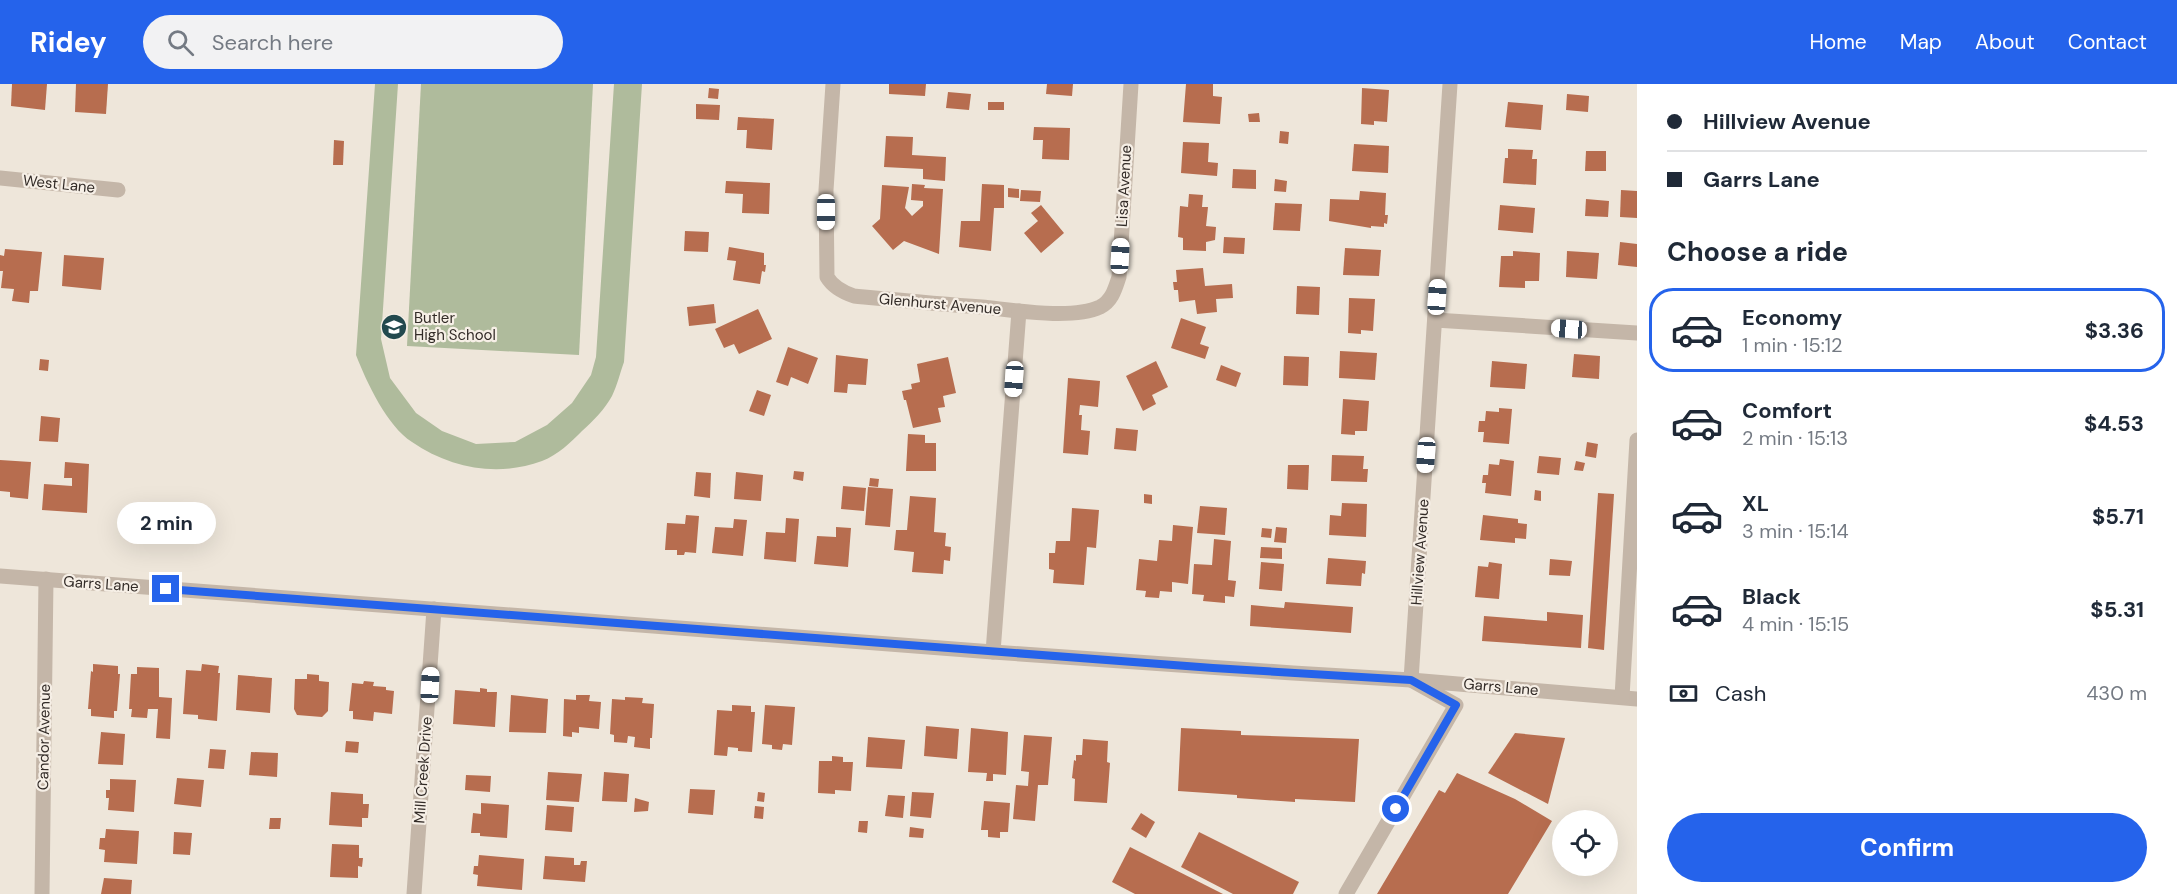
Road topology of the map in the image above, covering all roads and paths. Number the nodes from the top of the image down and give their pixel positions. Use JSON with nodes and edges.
{"nodes":[{"id":1,"x":833,"y":84,"type":"edge"},
{"id":2,"x":1131,"y":84,"type":"edge"},
{"id":3,"x":1450,"y":84,"type":"edge"},
{"id":4,"x":0,"y":178,"type":"edge"},
{"id":5,"x":118,"y":190,"type":"dead end"},
{"id":6,"x":1019,"y":311,"type":"junction"},
{"id":7,"x":1436,"y":320,"type":"junction"},
{"id":8,"x":1637,"y":333,"type":"edge"},
{"id":9,"x":1637,"y":440,"type":"edge"},
{"id":10,"x":0,"y":576,"type":"edge"},
{"id":11,"x":46,"y":579,"type":"junction"},
{"id":12,"x":434,"y":609,"type":"junction"},
{"id":13,"x":993,"y":651,"type":"junction"},
{"id":14,"x":1411,"y":680,"type":"junction"},
{"id":15,"x":1629,"y":698,"type":"edge"},
{"id":16,"x":42,"y":894,"type":"edge"},
{"id":17,"x":414,"y":894,"type":"edge"},
{"id":18,"x":1346,"y":894,"type":"edge"}],
"edges":[{"from":1,"to":6,"type":"street","name":"Glenhurst Avenue"},
{"from":2,"to":6,"type":"street","name":"Lisa Avenue"},
{"from":3,"to":7,"type":"street","name":"Hillview Avenue"},
{"from":4,"to":5,"type":"street","name":"West Lane"},
{"from":6,"to":13,"type":"street","name":"Glenhurst Avenue"},
{"from":7,"to":8,"type":"street"},
{"from":7,"to":14,"type":"street","name":"Hillview Avenue"},
{"from":9,"to":15,"type":"street"},
{"from":10,"to":11,"type":"street","name":"Garrs Lane"},
{"from":11,"to":12,"type":"street","name":"Garrs Lane"},
{"from":11,"to":16,"type":"street","name":"Candor Avenue"},
{"from":12,"to":13,"type":"street","name":"Garrs Lane"},
{"from":12,"to":17,"type":"street","name":"Mill Creek Drive"},
{"from":13,"to":14,"type":"street","name":"Garrs Lane"},
{"from":14,"to":15,"type":"street","name":"Garrs Lane"},
{"from":14,"to":18,"type":"street"}]}
